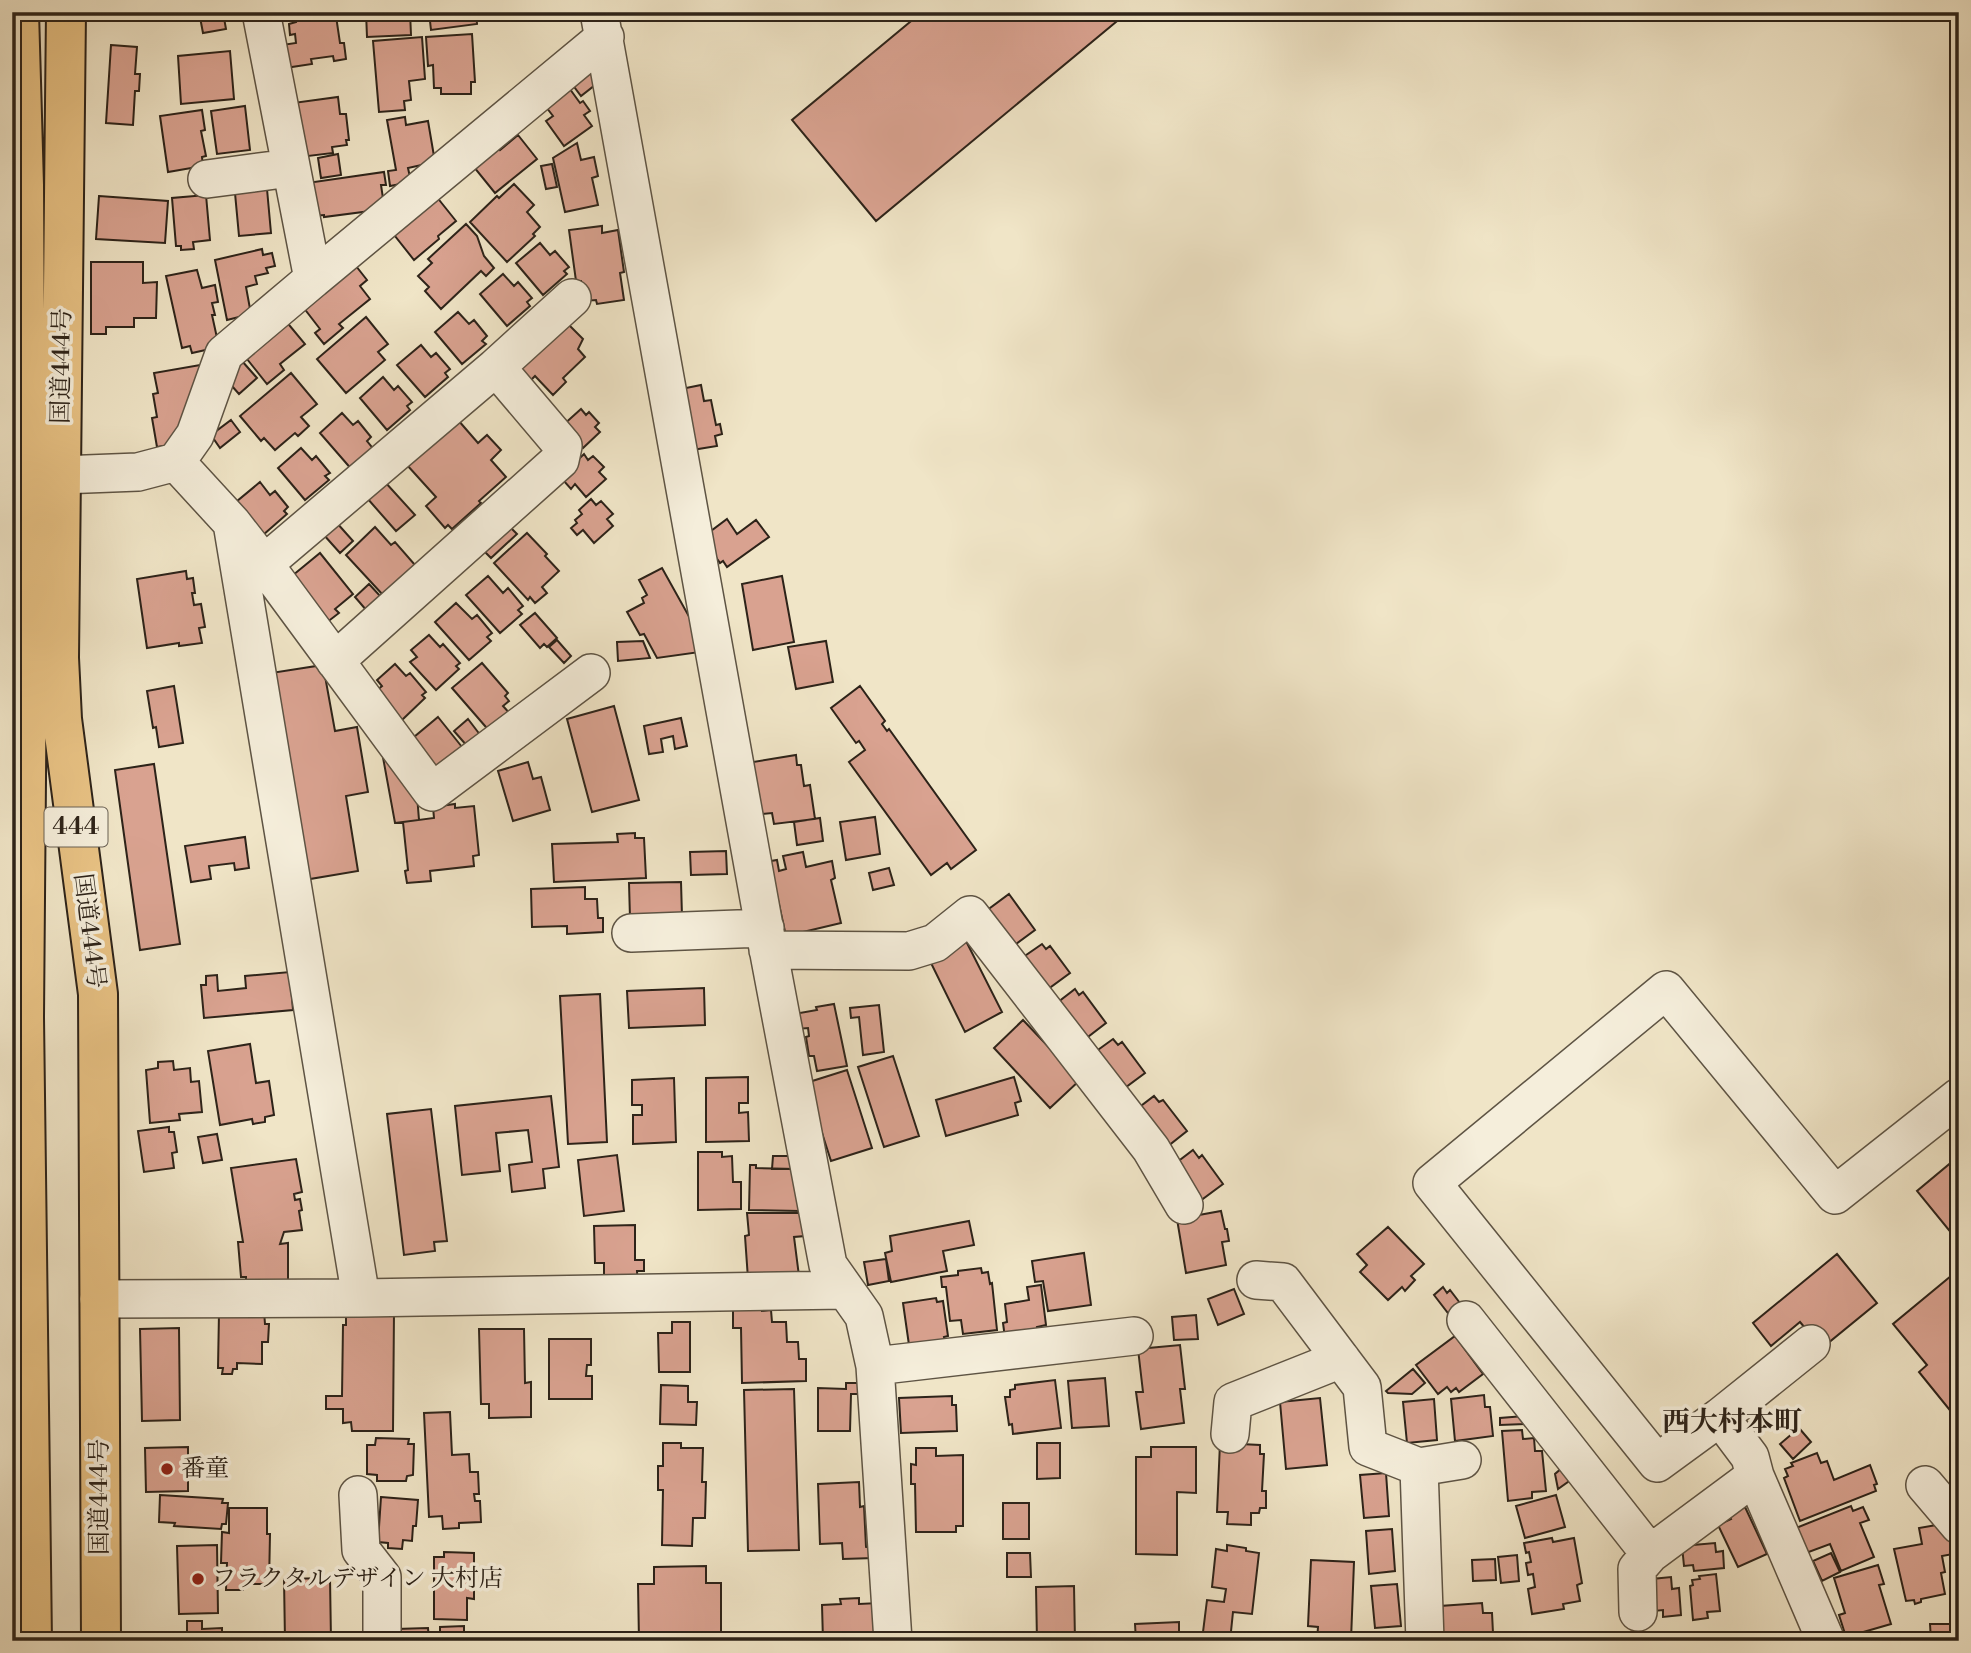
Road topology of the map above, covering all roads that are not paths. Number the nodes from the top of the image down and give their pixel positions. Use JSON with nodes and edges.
{"nodes":[{"id":1,"x":19,"y":12,"type":"edge"},
{"id":2,"x":66,"y":12,"type":"edge"},
{"id":3,"x":261,"y":12,"type":"edge"},
{"id":4,"x":602,"y":25,"type":"edge"},
{"id":5,"x":290,"y":168,"type":"junction"},
{"id":6,"x":207,"y":179,"type":"dead end"},
{"id":7,"x":64,"y":183,"type":"junction"},
{"id":8,"x":18,"y":186,"type":"edge"},
{"id":9,"x":313,"y":279,"type":"junction"},
{"id":10,"x":572,"y":298,"type":"dead end"},
{"id":11,"x":496,"y":367,"type":"junction"},
{"id":12,"x":176,"y":462,"type":"junction"},
{"id":13,"x":61,"y":475,"type":"junction"},
{"id":14,"x":232,"y":523,"type":"junction"},
{"id":15,"x":264,"y":564,"type":"junction"},
{"id":16,"x":33,"y":661,"type":"edge"},
{"id":17,"x":335,"y":661,"type":"junction"},
{"id":18,"x":592,"y":673,"type":"dead end"},
{"id":19,"x":631,"y":933,"type":"dead end"},
{"id":20,"x":767,"y":939,"type":"junction"},
{"id":21,"x":1959,"y":1097,"type":"edge"},
{"id":22,"x":1184,"y":1205,"type":"dead end"},
{"id":23,"x":1256,"y":1280,"type":"dead end"},
{"id":24,"x":845,"y":1290,"type":"junction"},
{"id":25,"x":361,"y":1298,"type":"junction"},
{"id":26,"x":99,"y":1299,"type":"junction"},
{"id":27,"x":1466,"y":1320,"type":"dead end"},
{"id":28,"x":1134,"y":1336,"type":"dead end"},
{"id":29,"x":1811,"y":1344,"type":"dead end"},
{"id":30,"x":1341,"y":1359,"type":"junction"},
{"id":31,"x":875,"y":1366,"type":"junction"},
{"id":32,"x":1720,"y":1417,"type":"junction"},
{"id":33,"x":1230,"y":1434,"type":"dead end"},
{"id":34,"x":1462,"y":1460,"type":"dead end"},
{"id":35,"x":1419,"y":1466,"type":"junction"},
{"id":36,"x":1755,"y":1476,"type":"junction"},
{"id":37,"x":1925,"y":1485,"type":"dead end"},
{"id":38,"x":358,"y":1495,"type":"dead end"},
{"id":39,"x":1959,"y":1525,"type":"edge"},
{"id":40,"x":1604,"y":1532,"type":"dead end"},
{"id":41,"x":1644,"y":1562,"type":"junction"},
{"id":42,"x":1639,"y":1612,"type":"dead end"},
{"id":43,"x":33,"y":1641,"type":"edge"},
{"id":44,"x":101,"y":1641,"type":"edge"},
{"id":45,"x":382,"y":1641,"type":"edge"},
{"id":46,"x":893,"y":1641,"type":"edge"},
{"id":47,"x":1425,"y":1641,"type":"edge"},
{"id":48,"x":1826,"y":1641,"type":"edge"}],
"edges":[{"from":1,"to":8,"type":"highway","name":"国道444号","number":"444"},
{"from":2,"to":7,"type":"highway","name":"国道444号","number":"444"},
{"from":3,"to":5,"type":"street"},
{"from":4,"to":9,"type":"street"},
{"from":4,"to":20,"type":"street"},
{"from":5,"to":6,"type":"street"},
{"from":5,"to":9,"type":"street"},
{"from":7,"to":8,"type":"street"},
{"from":7,"to":13,"type":"highway","name":"国道444号","number":"444"},
{"from":8,"to":16,"type":"highway","name":"国道444号","number":"444"},
{"from":9,"to":12,"type":"street"},
{"from":10,"to":11,"type":"street"},
{"from":11,"to":15,"type":"street"},
{"from":11,"to":17,"type":"street"},
{"from":12,"to":13,"type":"street"},
{"from":12,"to":14,"type":"street"},
{"from":13,"to":16,"type":"highway","name":"国道444号","number":"444"},
{"from":14,"to":15,"type":"street"},
{"from":14,"to":25,"type":"street"},
{"from":15,"to":17,"type":"street"},
{"from":16,"to":26,"type":"highway","name":"国道444号","number":"444"},
{"from":16,"to":43,"type":"highway","name":"国道444号","number":"444"},
{"from":17,"to":18,"type":"street"},
{"from":19,"to":20,"type":"street"},
{"from":20,"to":22,"type":"street"},
{"from":20,"to":24,"type":"street"},
{"from":21,"to":32,"type":"street"},
{"from":23,"to":30,"type":"street"},
{"from":24,"to":25,"type":"street"},
{"from":24,"to":31,"type":"street"},
{"from":25,"to":26,"type":"street"},
{"from":26,"to":44,"type":"highway","name":"国道444号","number":"444"},
{"from":27,"to":41,"type":"street"},
{"from":28,"to":31,"type":"street"},
{"from":29,"to":32,"type":"street"},
{"from":30,"to":33,"type":"street"},
{"from":30,"to":35,"type":"street"},
{"from":31,"to":46,"type":"street"},
{"from":32,"to":36,"type":"street"},
{"from":34,"to":35,"type":"street"},
{"from":35,"to":47,"type":"street"},
{"from":36,"to":41,"type":"street"},
{"from":36,"to":48,"type":"street"},
{"from":37,"to":39,"type":"street"},
{"from":38,"to":45,"type":"street"},
{"from":40,"to":41,"type":"street"},
{"from":41,"to":42,"type":"street"}]}
